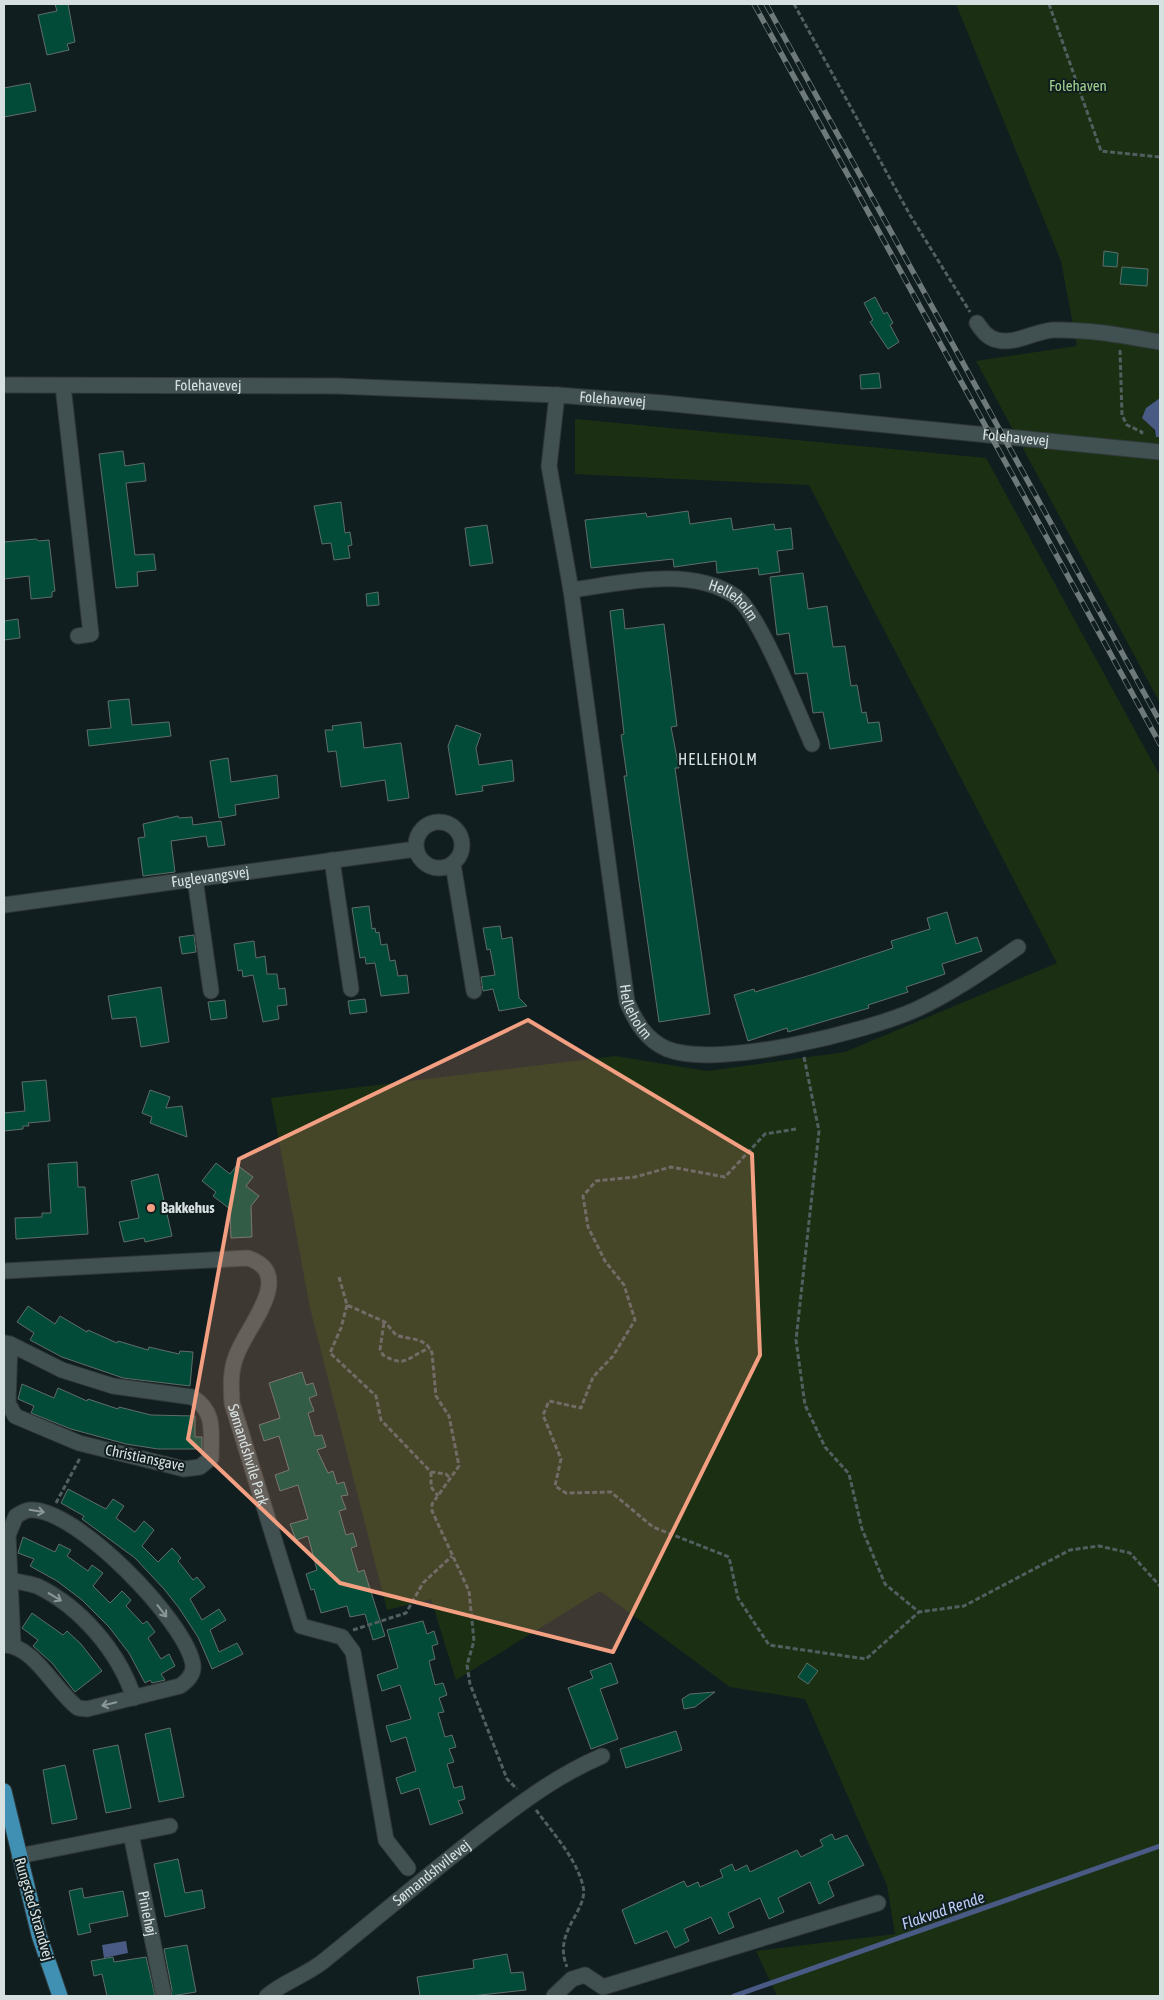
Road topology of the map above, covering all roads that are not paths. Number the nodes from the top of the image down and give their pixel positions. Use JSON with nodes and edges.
{"nodes":[{"id":1,"x":977,"y":323,"type":"road end"},
{"id":2,"x":1160,"y":342,"type":"edge"},
{"id":3,"x":4,"y":386,"type":"edge"},
{"id":4,"x":63,"y":386,"type":"junction"},
{"id":5,"x":557,"y":395,"type":"junction"},
{"id":6,"x":1160,"y":452,"type":"edge"},
{"id":7,"x":571,"y":590,"type":"junction"},
{"id":8,"x":78,"y":636,"type":"dead end"},
{"id":9,"x":812,"y":744,"type":"dead end"},
{"id":10,"x":416,"y":849,"type":"junction"},
{"id":11,"x":332,"y":860,"type":"junction"},
{"id":12,"x":453,"y":864,"type":"junction"},
{"id":13,"x":196,"y":879,"type":"junction"},
{"id":14,"x":4,"y":905,"type":"edge"},
{"id":15,"x":1018,"y":947,"type":"dead end"},
{"id":16,"x":351,"y":989,"type":"dead end"},
{"id":17,"x":211,"y":991,"type":"dead end"},
{"id":18,"x":474,"y":991,"type":"dead end"},
{"id":19,"x":4,"y":1271,"type":"edge"},
{"id":20,"x":7,"y":1343,"type":"edge"},
{"id":21,"x":10,"y":1580,"type":"junction"},
{"id":22,"x":8,"y":1645,"type":"edge"},
{"id":23,"x":134,"y":1698,"type":"junction"},
{"id":24,"x":602,"y":1756,"type":"dead end"},
{"id":25,"x":4,"y":1791,"type":"edge"},
{"id":26,"x":5,"y":1808,"type":"edge"},
{"id":27,"x":170,"y":1826,"type":"dead end"},
{"id":28,"x":131,"y":1834,"type":"junction"},
{"id":29,"x":19,"y":1856,"type":"junction"},
{"id":30,"x":408,"y":1868,"type":"dead end"},
{"id":31,"x":878,"y":1903,"type":"dead end"},
{"id":32,"x":163,"y":1992,"type":"dead end"},
{"id":33,"x":60,"y":1996,"type":"edge"},
{"id":34,"x":267,"y":1996,"type":"edge"},
{"id":35,"x":554,"y":1996,"type":"edge"}],
"edges":[{"from":1,"to":2,"type":"street"},
{"from":3,"to":4,"type":"street","name":"Folehavevej"},
{"from":4,"to":5,"type":"street","name":"Folehavevej"},
{"from":4,"to":8,"type":"street"},
{"from":5,"to":6,"type":"street","name":"Folehavevej"},
{"from":5,"to":7,"type":"street","name":"Helleholm"},
{"from":7,"to":9,"type":"street","name":"Helleholm"},
{"from":7,"to":15,"type":"street","name":"Helleholm"},
{"from":10,"to":11,"type":"street","name":"Fuglevangsvej"},
{"from":10,"to":12,"type":"street"},
{"from":10,"to":12,"type":"street"},
{"from":11,"to":13,"type":"street","name":"Fuglevangsvej"},
{"from":11,"to":16,"type":"street"},
{"from":12,"to":18,"type":"street"},
{"from":13,"to":14,"type":"street","name":"Fuglevangsvej"},
{"from":13,"to":17,"type":"street"},
{"from":19,"to":30,"type":"street","name":"Sømandshvile Park"},
{"from":20,"to":20,"type":"street","name":"Christiansgave"},
{"from":21,"to":22,"type":"street"},
{"from":21,"to":23,"type":"street","one_way":true},
{"from":21,"to":23,"type":"street","one_way":true},
{"from":23,"to":22,"type":"street","one_way":true},
{"from":24,"to":34,"type":"street","name":"Sømandshvilevej"},
{"from":25,"to":26,"type":"main road","name":"Rungsted Strandvej"},
{"from":26,"to":29,"type":"main road","name":"Rungsted Strandvej"},
{"from":27,"to":28,"type":"street"},
{"from":28,"to":29,"type":"street"},
{"from":28,"to":32,"type":"street","name":"Piniehøj"},
{"from":29,"to":33,"type":"main road","name":"Rungsted Strandvej"},
{"from":31,"to":35,"type":"street"}]}
